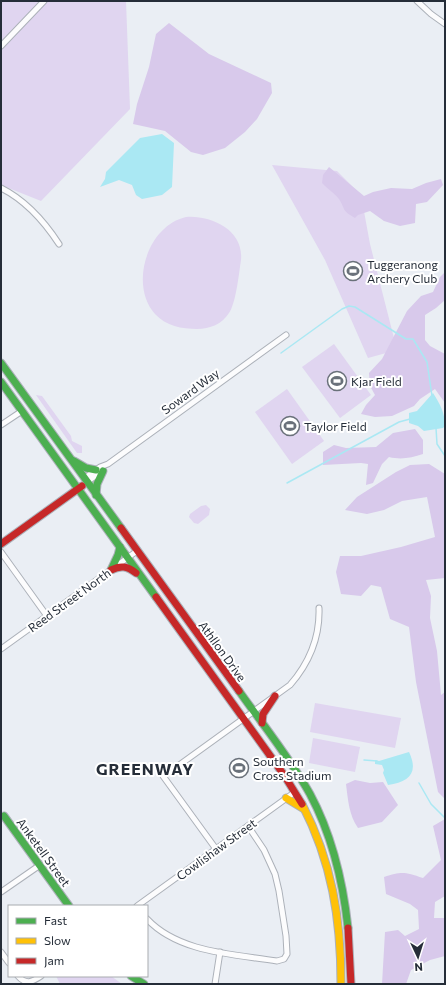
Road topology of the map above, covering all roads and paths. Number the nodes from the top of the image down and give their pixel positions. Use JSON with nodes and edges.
{"nodes":[{"id":1,"x":44,"y":1,"type":"edge"},
{"id":2,"x":417,"y":1,"type":"edge"},
{"id":3,"x":445,"y":24,"type":"edge"},
{"id":4,"x":1,"y":46,"type":"edge"},
{"id":5,"x":1,"y":188,"type":"edge"},
{"id":6,"x":59,"y":244,"type":"dead end"},
{"id":7,"x":286,"y":335,"type":"dead end"},
{"id":8,"x":1,"y":363,"type":"edge"},
{"id":9,"x":14,"y":380,"type":"junction"},
{"id":10,"x":1,"y":382,"type":"edge"},
{"id":11,"x":22,"y":410,"type":"junction"},
{"id":12,"x":40,"y":418,"type":"junction"},
{"id":13,"x":1,"y":425,"type":"edge"},
{"id":14,"x":70,"y":458,"type":"junction"},
{"id":15,"x":99,"y":470,"type":"junction"},
{"id":16,"x":86,"y":480,"type":"junction"},
{"id":17,"x":76,"y":487,"type":"junction"},
{"id":18,"x":96,"y":495,"type":"junction"},
{"id":19,"x":1,"y":539,"type":"edge"},
{"id":20,"x":1,"y":544,"type":"edge"},
{"id":21,"x":120,"y":547,"type":"junction"},
{"id":22,"x":137,"y":551,"type":"junction"},
{"id":23,"x":1,"y":552,"type":"edge"},
{"id":24,"x":128,"y":558,"type":"junction"},
{"id":25,"x":111,"y":570,"type":"junction"},
{"id":26,"x":142,"y":578,"type":"junction"},
{"id":27,"x":319,"y":608,"type":"dead end"},
{"id":28,"x":47,"y":616,"type":"junction"},
{"id":29,"x":1,"y":649,"type":"edge"},
{"id":30,"x":275,"y":696,"type":"junction"},
{"id":31,"x":254,"y":712,"type":"junction"},
{"id":32,"x":244,"y":719,"type":"junction"},
{"id":33,"x":262,"y":723,"type":"junction"},
{"id":34,"x":286,"y":758,"type":"junction"},
{"id":35,"x":295,"y":792,"type":"junction"},
{"id":36,"x":286,"y":798,"type":"junction"},
{"id":37,"x":314,"y":801,"type":"junction"},
{"id":38,"x":306,"y":811,"type":"junction"},
{"id":39,"x":2,"y":814,"type":"edge"},
{"id":40,"x":248,"y":826,"type":"junction"},
{"id":41,"x":216,"y":849,"type":"junction"},
{"id":42,"x":40,"y":865,"type":"junction"},
{"id":43,"x":1,"y":892,"type":"edge"},
{"id":44,"x":69,"y":905,"type":"edge"},
{"id":45,"x":138,"y":905,"type":"edge"},
{"id":46,"x":148,"y":920,"type":"edge"},
{"id":47,"x":1,"y":952,"type":"edge"},
{"id":48,"x":220,"y":952,"type":"junction"},
{"id":49,"x":8,"y":962,"type":"edge"},
{"id":50,"x":19,"y":977,"type":"edge"},
{"id":51,"x":40,"y":977,"type":"edge"},
{"id":52,"x":133,"y":977,"type":"edge"},
{"id":53,"x":215,"y":983,"type":"edge"},
{"id":54,"x":144,"y":984,"type":"edge"},
{"id":55,"x":341,"y":984,"type":"edge"},
{"id":56,"x":351,"y":984,"type":"edge"}],
"edges":[{"from":1,"to":4,"type":"street"},
{"from":2,"to":3,"type":"street"},
{"from":5,"to":6,"type":"street"},
{"from":7,"to":15,"type":"street","name":"Soward Way"},
{"from":8,"to":9,"type":"main road","name":"Athllon Drive"},
{"from":9,"to":11,"type":"main road"},
{"from":9,"to":12,"type":"main road","name":"Athllon Drive"},
{"from":10,"to":11,"type":"main road","name":"Athllon Drive"},
{"from":11,"to":12,"type":"main road"},
{"from":11,"to":13,"type":"street"},
{"from":11,"to":17,"type":"main road","name":"Athllon Drive"},
{"from":12,"to":14,"type":"main road","name":"Athllon Drive"},
{"from":14,"to":15,"type":"main road"},
{"from":14,"to":16,"type":"main road","name":"Athllon Drive"},
{"from":15,"to":16,"type":"street","name":"Soward Way"},
{"from":15,"to":18,"type":"main road"},
{"from":16,"to":17,"type":"main road","name":"Soward Way"},
{"from":16,"to":18,"type":"main road","name":"Athllon Drive"},
{"from":17,"to":19,"type":"main road","name":"Soward Way"},
{"from":17,"to":20,"type":"main road","name":"Soward Way"},
{"from":17,"to":21,"type":"main road","name":"Athllon Drive"},
{"from":18,"to":22,"type":"main road","name":"Athllon Drive"},
{"from":21,"to":24,"type":"main road","name":"Athllon Drive"},
{"from":21,"to":25,"type":"main road"},
{"from":22,"to":24,"type":"street","name":"Reed Street North"},
{"from":22,"to":31,"type":"main road","name":"Athllon Drive"},
{"from":23,"to":28,"type":"street"},
{"from":24,"to":25,"type":"street","name":"Reed Street North"},
{"from":24,"to":26,"type":"main road","name":"Athllon Drive"},
{"from":25,"to":26,"type":"main road"},
{"from":25,"to":28,"type":"street","name":"Reed Street North"},
{"from":26,"to":32,"type":"main road","name":"Athllon Drive"},
{"from":27,"to":30,"type":"street"},
{"from":28,"to":29,"type":"street","name":"Reed Street North"},
{"from":30,"to":31,"type":"street"},
{"from":30,"to":33,"type":"main road"},
{"from":31,"to":32,"type":"street"},
{"from":31,"to":33,"type":"main road","name":"Athllon Drive"},
{"from":32,"to":35,"type":"main road","name":"Athllon Drive"},
{"from":32,"to":41,"type":"street"},
{"from":33,"to":34,"type":"main road","name":"Athllon Drive"},
{"from":34,"to":35,"type":"main road"},
{"from":34,"to":37,"type":"main road","name":"Athllon Drive"},
{"from":35,"to":36,"type":"street","name":"Cowlishaw Street"},
{"from":35,"to":37,"type":"main road"},
{"from":35,"to":38,"type":"main road","name":"Athllon Drive"},
{"from":36,"to":38,"type":"main road"},
{"from":36,"to":40,"type":"street","name":"Cowlishaw Street"},
{"from":37,"to":56,"type":"main road","name":"Athllon Drive"},
{"from":38,"to":55,"type":"main road","name":"Athllon Drive"},
{"from":39,"to":42,"type":"main road","name":"Anketell Street"},
{"from":40,"to":41,"type":"street","name":"Cowlishaw Street"},
{"from":40,"to":48,"type":"street"},
{"from":41,"to":45,"type":"street","name":"Cowlishaw Street"},
{"from":42,"to":43,"type":"street"},
{"from":42,"to":44,"type":"main road","name":"Anketell Street"},
{"from":46,"to":48,"type":"street"},
{"from":47,"to":49,"type":"street"},
{"from":48,"to":53,"type":"street"},
{"from":50,"to":51,"type":"street"},
{"from":52,"to":54,"type":"main road"}]}
